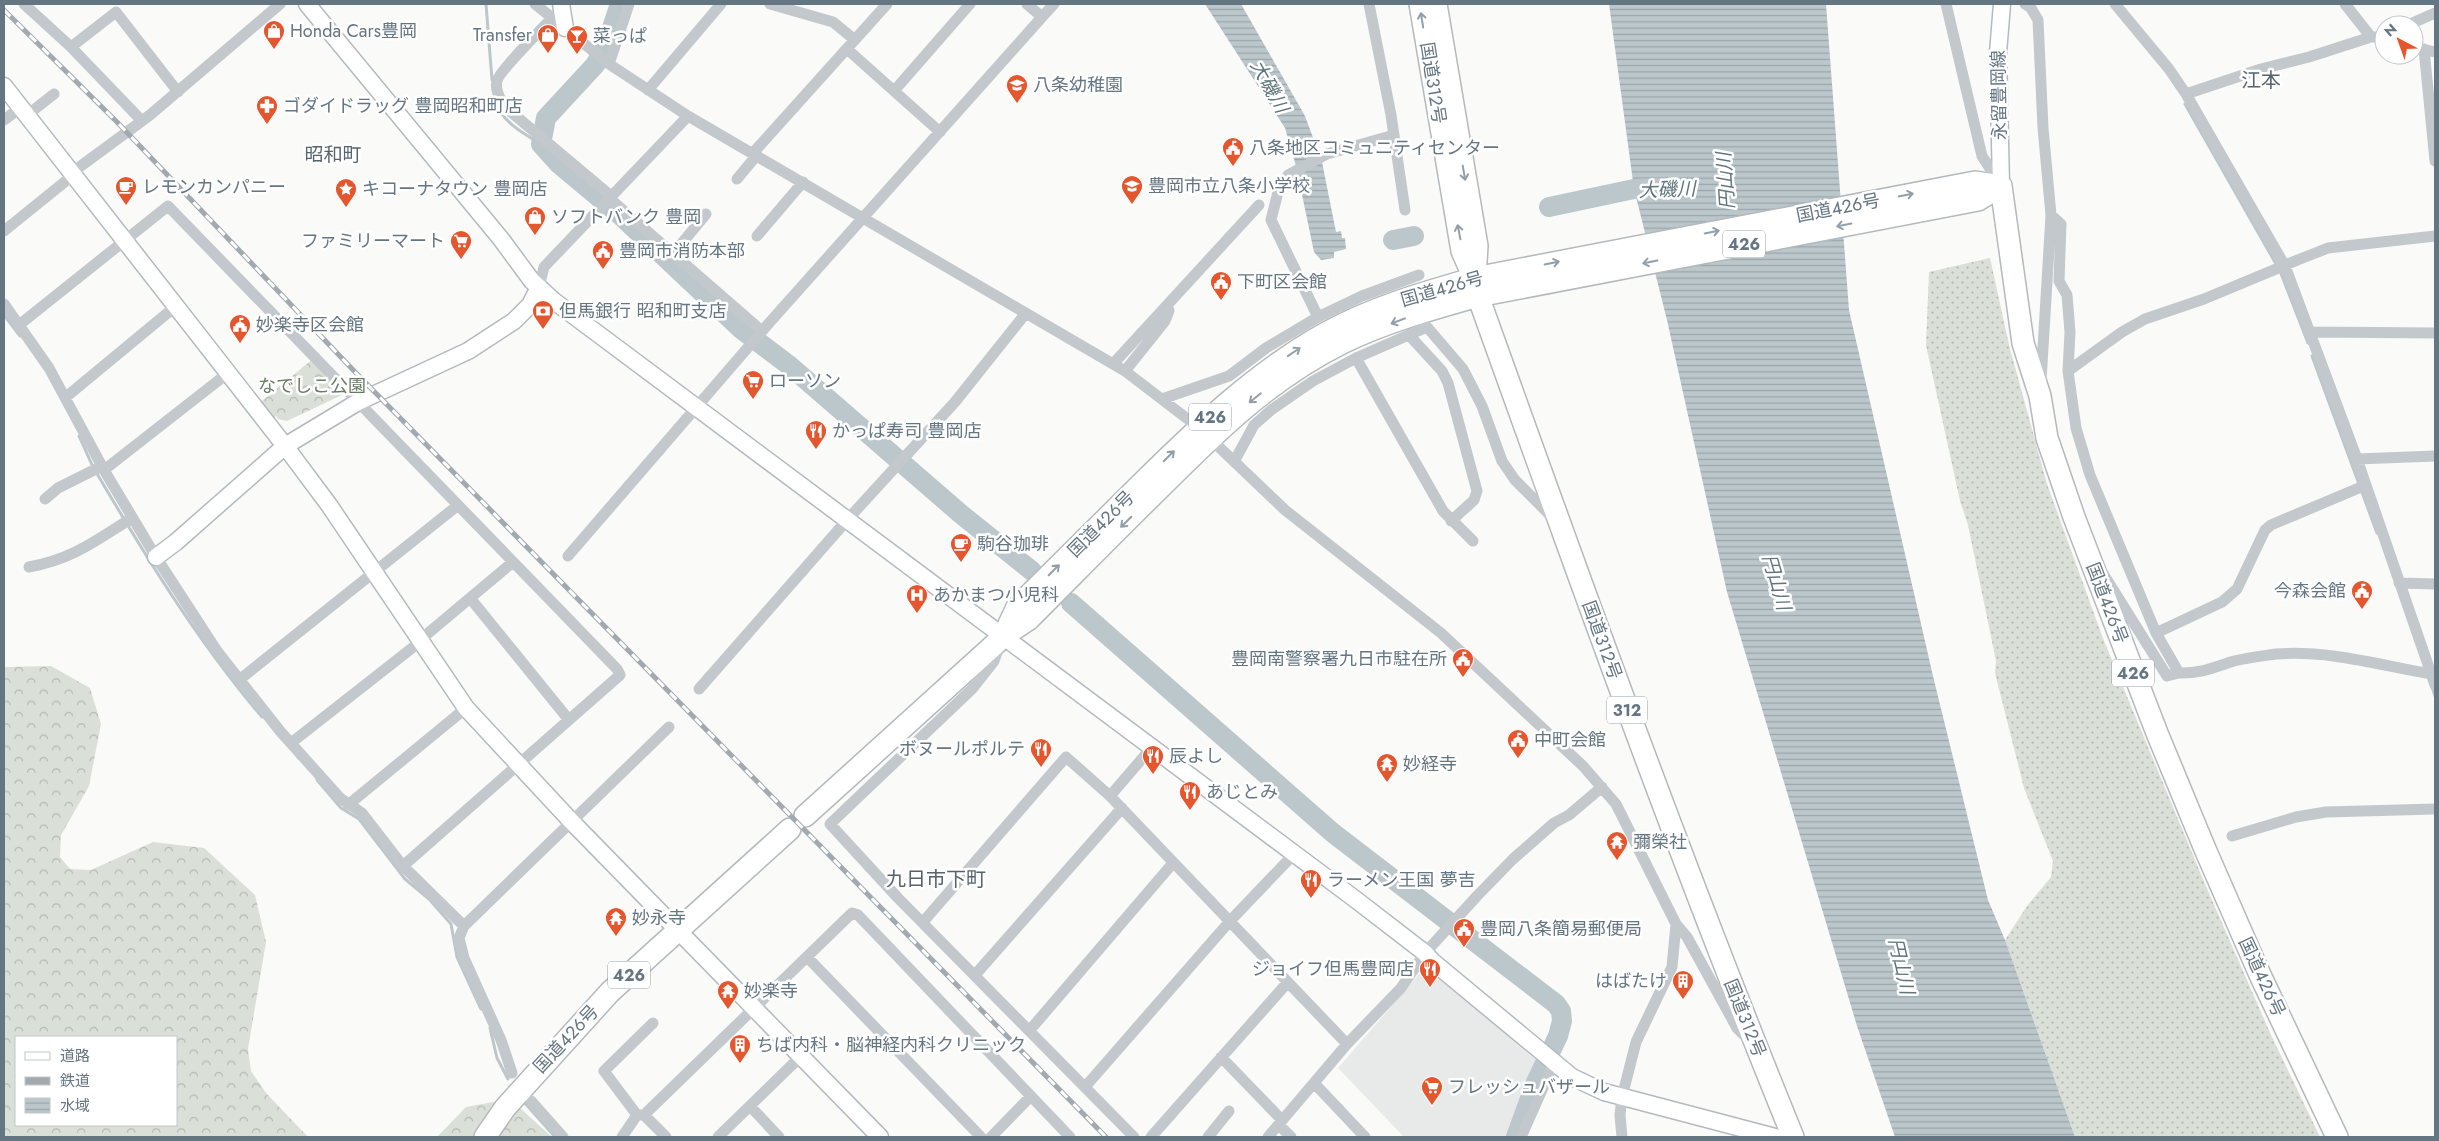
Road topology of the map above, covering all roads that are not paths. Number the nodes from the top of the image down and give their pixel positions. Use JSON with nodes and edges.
{"nodes":[{"id":1,"x":24,"y":4,"type":"edge"},
{"id":2,"x":280,"y":4,"type":"edge"},
{"id":3,"x":307,"y":4,"type":"edge"},
{"id":4,"x":535,"y":4,"type":"edge"},
{"id":5,"x":561,"y":4,"type":"edge"},
{"id":6,"x":629,"y":4,"type":"edge"},
{"id":7,"x":721,"y":4,"type":"edge"},
{"id":8,"x":770,"y":4,"type":"edge"},
{"id":9,"x":888,"y":4,"type":"edge"},
{"id":10,"x":970,"y":4,"type":"edge"},
{"id":11,"x":1027,"y":4,"type":"edge"},
{"id":12,"x":1054,"y":4,"type":"edge"},
{"id":13,"x":1369,"y":4,"type":"edge"},
{"id":14,"x":1420,"y":4,"type":"edge"},
{"id":15,"x":1436,"y":4,"type":"edge"},
{"id":16,"x":1946,"y":4,"type":"edge"},
{"id":17,"x":2002,"y":4,"type":"edge"},
{"id":18,"x":2115,"y":4,"type":"edge"},
{"id":19,"x":2345,"y":4,"type":"edge"},
{"id":20,"x":2030,"y":5,"type":"edge"},
{"id":21,"x":1042,"y":18,"type":"junction"},
{"id":22,"x":559,"y":23,"type":"junction"},
{"id":23,"x":2371,"y":37,"type":"joint"},
{"id":24,"x":851,"y":44,"type":"junction"},
{"id":25,"x":71,"y":47,"type":"junction"},
{"id":26,"x":2424,"y":49,"type":"edge"},
{"id":27,"x":609,"y":64,"type":"junction"},
{"id":28,"x":4,"y":86,"type":"edge"},
{"id":29,"x":648,"y":90,"type":"junction"},
{"id":30,"x":894,"y":91,"type":"junction"},
{"id":31,"x":178,"y":92,"type":"junction"},
{"id":32,"x":54,"y":94,"type":"dead end"},
{"id":33,"x":2186,"y":94,"type":"junction"},
{"id":34,"x":23,"y":112,"type":"junction"},
{"id":35,"x":688,"y":116,"type":"junction"},
{"id":36,"x":4,"y":120,"type":"edge"},
{"id":37,"x":142,"y":121,"type":"junction"},
{"id":38,"x":940,"y":132,"type":"junction"},
{"id":39,"x":1394,"y":135,"type":"junction"},
{"id":40,"x":755,"y":154,"type":"junction"},
{"id":41,"x":2435,"y":161,"type":"edge"},
{"id":42,"x":71,"y":175,"type":"junction"},
{"id":43,"x":738,"y":179,"type":"dead end"},
{"id":44,"x":803,"y":182,"type":"junction"},
{"id":45,"x":2001,"y":186,"type":"junction"},
{"id":46,"x":610,"y":197,"type":"junction"},
{"id":47,"x":1259,"y":205,"type":"dead end"},
{"id":48,"x":1405,"y":210,"type":"dead end"},
{"id":49,"x":706,"y":214,"type":"dead end"},
{"id":50,"x":2051,"y":214,"type":"junction"},
{"id":51,"x":863,"y":218,"type":"junction"},
{"id":52,"x":4,"y":231,"type":"edge"},
{"id":53,"x":757,"y":236,"type":"dead end"},
{"id":54,"x":2435,"y":236,"type":"edge"},
{"id":55,"x":125,"y":240,"type":"junction"},
{"id":56,"x":673,"y":254,"type":"junction"},
{"id":57,"x":2284,"y":266,"type":"junction"},
{"id":58,"x":1419,"y":275,"type":"dead end"},
{"id":59,"x":539,"y":287,"type":"junction"},
{"id":60,"x":1476,"y":287,"type":"junction"},
{"id":61,"x":4,"y":304,"type":"edge"},
{"id":62,"x":1416,"y":304,"type":"junction"},
{"id":63,"x":176,"y":306,"type":"junction"},
{"id":64,"x":1168,"y":306,"type":"junction"},
{"id":65,"x":1026,"y":313,"type":"junction"},
{"id":66,"x":1318,"y":316,"type":"junction"},
{"id":67,"x":19,"y":325,"type":"junction"},
{"id":68,"x":762,"y":331,"type":"junction"},
{"id":69,"x":2311,"y":332,"type":"junction"},
{"id":70,"x":2435,"y":333,"type":"edge"},
{"id":71,"x":1409,"y":335,"type":"junction"},
{"id":72,"x":1356,"y":358,"type":"junction"},
{"id":73,"x":1114,"y":364,"type":"junction"},
{"id":74,"x":1125,"y":371,"type":"junction"},
{"id":75,"x":2068,"y":371,"type":"junction"},
{"id":76,"x":228,"y":373,"type":"junction"},
{"id":77,"x":2040,"y":396,"type":"junction"},
{"id":78,"x":66,"y":397,"type":"junction"},
{"id":79,"x":1162,"y":399,"type":"junction"},
{"id":80,"x":358,"y":402,"type":"junction"},
{"id":81,"x":698,"y":406,"type":"junction"},
{"id":82,"x":1204,"y":433,"type":"junction"},
{"id":83,"x":285,"y":446,"type":"junction"},
{"id":84,"x":2435,"y":456,"type":"edge"},
{"id":85,"x":2357,"y":459,"type":"junction"},
{"id":86,"x":1235,"y":460,"type":"junction"},
{"id":87,"x":103,"y":468,"type":"junction"},
{"id":88,"x":2366,"y":485,"type":"junction"},
{"id":89,"x":45,"y":499,"type":"dead end"},
{"id":90,"x":457,"y":506,"type":"junction"},
{"id":91,"x":132,"y":518,"type":"junction"},
{"id":92,"x":848,"y":519,"type":"junction"},
{"id":93,"x":1450,"y":521,"type":"junction"},
{"id":94,"x":1559,"y":524,"type":"junction"},
{"id":95,"x":1474,"y":541,"type":"dead end"},
{"id":96,"x":568,"y":556,"type":"dead end"},
{"id":97,"x":156,"y":557,"type":"junction"},
{"id":98,"x":513,"y":562,"type":"junction"},
{"id":99,"x":29,"y":567,"type":"dead end"},
{"id":100,"x":2093,"y":568,"type":"junction"},
{"id":101,"x":374,"y":572,"type":"junction"},
{"id":102,"x":2400,"y":582,"type":"junction"},
{"id":103,"x":2435,"y":584,"type":"edge"},
{"id":104,"x":470,"y":598,"type":"junction"},
{"id":105,"x":2156,"y":633,"type":"junction"},
{"id":106,"x":1004,"y":636,"type":"junction"},
{"id":107,"x":420,"y":640,"type":"junction"},
{"id":108,"x":2178,"y":673,"type":"junction"},
{"id":109,"x":239,"y":680,"type":"junction"},
{"id":110,"x":2433,"y":680,"type":"edge"},
{"id":111,"x":699,"y":689,"type":"dead end"},
{"id":112,"x":466,"y":708,"type":"junction"},
{"id":113,"x":569,"y":720,"type":"junction"},
{"id":114,"x":669,"y":727,"type":"dead end"},
{"id":115,"x":291,"y":743,"type":"junction"},
{"id":116,"x":1153,"y":746,"type":"junction"},
{"id":117,"x":518,"y":766,"type":"junction"},
{"id":118,"x":1602,"y":787,"type":"junction"},
{"id":119,"x":1110,"y":796,"type":"junction"},
{"id":120,"x":348,"y":805,"type":"junction"},
{"id":121,"x":1122,"y":808,"type":"junction"},
{"id":122,"x":2435,"y":808,"type":"edge"},
{"id":123,"x":571,"y":821,"type":"junction"},
{"id":124,"x":2232,"y":836,"type":"dead end"},
{"id":125,"x":1295,"y":853,"type":"junction"},
{"id":126,"x":1173,"y":863,"type":"junction"},
{"id":127,"x":403,"y":866,"type":"junction"},
{"id":128,"x":1230,"y":921,"type":"junction"},
{"id":129,"x":923,"y":922,"type":"junction"},
{"id":130,"x":1676,"y":924,"type":"junction"},
{"id":131,"x":464,"y":926,"type":"junction"},
{"id":132,"x":677,"y":929,"type":"junction"},
{"id":133,"x":1425,"y":953,"type":"junction"},
{"id":134,"x":807,"y":957,"type":"junction"},
{"id":135,"x":975,"y":975,"type":"junction"},
{"id":136,"x":1288,"y":982,"type":"junction"},
{"id":137,"x":753,"y":1010,"type":"junction"},
{"id":138,"x":653,"y":1023,"type":"dead end"},
{"id":139,"x":1030,"y":1030,"type":"junction"},
{"id":140,"x":1347,"y":1044,"type":"junction"},
{"id":141,"x":1757,"y":1049,"type":"junction"},
{"id":142,"x":800,"y":1057,"type":"junction"},
{"id":143,"x":1221,"y":1057,"type":"junction"},
{"id":144,"x":1549,"y":1059,"type":"junction"},
{"id":145,"x":512,"y":1074,"type":"dead end"},
{"id":146,"x":1314,"y":1084,"type":"junction"},
{"id":147,"x":1085,"y":1087,"type":"junction"},
{"id":148,"x":1030,"y":1097,"type":"junction"},
{"id":149,"x":1622,"y":1097,"type":"junction"},
{"id":150,"x":531,"y":1101,"type":"dead end"},
{"id":151,"x":750,"y":1106,"type":"junction"},
{"id":152,"x":1229,"y":1111,"type":"dead end"},
{"id":153,"x":641,"y":1115,"type":"junction"},
{"id":154,"x":1280,"y":1122,"type":"junction"},
{"id":155,"x":486,"y":1137,"type":"edge"},
{"id":156,"x":563,"y":1137,"type":"edge"},
{"id":157,"x":622,"y":1137,"type":"edge"},
{"id":158,"x":666,"y":1137,"type":"edge"},
{"id":159,"x":718,"y":1137,"type":"edge"},
{"id":160,"x":779,"y":1137,"type":"edge"},
{"id":161,"x":880,"y":1137,"type":"edge"},
{"id":162,"x":981,"y":1137,"type":"edge"},
{"id":163,"x":992,"y":1137,"type":"edge"},
{"id":164,"x":1070,"y":1137,"type":"edge"},
{"id":165,"x":1134,"y":1137,"type":"edge"},
{"id":166,"x":1151,"y":1137,"type":"edge"},
{"id":167,"x":1208,"y":1137,"type":"edge"},
{"id":168,"x":1268,"y":1137,"type":"edge"},
{"id":169,"x":1291,"y":1137,"type":"edge"},
{"id":170,"x":1365,"y":1137,"type":"edge"},
{"id":171,"x":1522,"y":1137,"type":"edge"},
{"id":172,"x":1622,"y":1137,"type":"edge"},
{"id":173,"x":1774,"y":1137,"type":"edge"},
{"id":174,"x":1793,"y":1137,"type":"edge"},
{"id":175,"x":2337,"y":1137,"type":"edge"}],
"edges":[{"from":1,"to":25,"type":"street"},
{"from":2,"to":31,"type":"street"},
{"from":3,"to":59,"type":"street"},
{"from":4,"to":22,"type":"street"},
{"from":5,"to":22,"type":"street"},
{"from":6,"to":27,"type":"street"},
{"from":7,"to":29,"type":"street"},
{"from":8,"to":24,"type":"street"},
{"from":9,"to":24,"type":"street"},
{"from":10,"to":30,"type":"street"},
{"from":11,"to":21,"type":"street"},
{"from":12,"to":21,"type":"street"},
{"from":13,"to":39,"type":"street"},
{"from":60,"to":14,"type":"highway","name":"国道312号","number":"312","one_way":true},
{"from":15,"to":60,"type":"highway","name":"国道312号","number":"312","one_way":true},
{"from":16,"to":45,"type":"street"},
{"from":17,"to":45,"type":"street","name":"永留豊岡線"},
{"from":18,"to":33,"type":"street"},
{"from":19,"to":23,"type":"street"},
{"from":20,"to":50,"type":"street"},
{"from":21,"to":38,"type":"street"},
{"from":22,"to":27,"type":"street"},
{"from":22,"to":46,"type":"street"},
{"from":23,"to":33,"type":"street"},
{"from":24,"to":30,"type":"street"},
{"from":24,"to":40,"type":"street"},
{"from":25,"to":31,"type":"street"},
{"from":25,"to":37,"type":"street"},
{"from":26,"to":41,"type":"street"},
{"from":27,"to":29,"type":"street"},
{"from":28,"to":34,"type":"street"},
{"from":29,"to":35,"type":"street"},
{"from":30,"to":38,"type":"street"},
{"from":31,"to":37,"type":"street"},
{"from":32,"to":34,"type":"street"},
{"from":33,"to":57,"type":"street"},
{"from":34,"to":36,"type":"street"},
{"from":34,"to":42,"type":"street"},
{"from":35,"to":40,"type":"street"},
{"from":35,"to":46,"type":"street"},
{"from":37,"to":42,"type":"street"},
{"from":38,"to":51,"type":"street"},
{"from":39,"to":48,"type":"street"},
{"from":39,"to":66,"type":"street"},
{"from":40,"to":43,"type":"street"},
{"from":40,"to":44,"type":"street"},
{"from":42,"to":52,"type":"street"},
{"from":42,"to":55,"type":"street"},
{"from":44,"to":51,"type":"street"},
{"from":44,"to":53,"type":"street"},
{"from":45,"to":60,"type":"highway","name":"国道426号","number":"426"},
{"from":45,"to":77,"type":"highway","name":"国道426号","number":"426"},
{"from":46,"to":56,"type":"street"},
{"from":46,"to":59,"type":"street"},
{"from":47,"to":64,"type":"street"},
{"from":49,"to":56,"type":"street"},
{"from":50,"to":75,"type":"street"},
{"from":50,"to":77,"type":"street"},
{"from":51,"to":65,"type":"street"},
{"from":51,"to":68,"type":"street"},
{"from":54,"to":57,"type":"street"},
{"from":55,"to":63,"type":"street"},
{"from":55,"to":67,"type":"street"},
{"from":55,"to":80,"type":"street"},
{"from":56,"to":68,"type":"street"},
{"from":57,"to":69,"type":"street"},
{"from":57,"to":75,"type":"street"},
{"from":58,"to":62,"type":"street"},
{"from":59,"to":80,"type":"street"},
{"from":59,"to":81,"type":"street"},
{"from":60,"to":62,"type":"highway","name":"国道426号","number":"426"},
{"from":60,"to":94,"type":"highway","name":"国道312号","number":"312"},
{"from":61,"to":67,"type":"street"},
{"from":62,"to":66,"type":"street"},
{"from":62,"to":71,"type":"street"},
{"from":62,"to":82,"type":"highway","name":"国道426号","number":"426"},
{"from":62,"to":94,"type":"street"},
{"from":63,"to":76,"type":"street"},
{"from":63,"to":78,"type":"street"},
{"from":64,"to":73,"type":"street"},
{"from":64,"to":74,"type":"street"},
{"from":65,"to":73,"type":"street"},
{"from":65,"to":92,"type":"street"},
{"from":66,"to":79,"type":"street"},
{"from":67,"to":78,"type":"street"},
{"from":68,"to":81,"type":"street"},
{"from":69,"to":70,"type":"street"},
{"from":69,"to":85,"type":"street"},
{"from":71,"to":72,"type":"street"},
{"from":71,"to":93,"type":"street"},
{"from":72,"to":86,"type":"street"},
{"from":72,"to":93,"type":"street"},
{"from":73,"to":74,"type":"street"},
{"from":74,"to":79,"type":"street"},
{"from":75,"to":105,"type":"street"},
{"from":76,"to":83,"type":"street"},
{"from":76,"to":87,"type":"street"},
{"from":77,"to":100,"type":"highway","name":"国道426号","number":"426"},
{"from":78,"to":87,"type":"street"},
{"from":79,"to":82,"type":"street"},
{"from":80,"to":83,"type":"street"},
{"from":80,"to":90,"type":"street"},
{"from":81,"to":92,"type":"street"},
{"from":81,"to":96,"type":"street"},
{"from":82,"to":86,"type":"street"},
{"from":82,"to":106,"type":"highway","name":"国道426号","number":"426"},
{"from":83,"to":97,"type":"street"},
{"from":83,"to":101,"type":"street"},
{"from":84,"to":85,"type":"street"},
{"from":85,"to":88,"type":"street"},
{"from":86,"to":118,"type":"street"},
{"from":87,"to":89,"type":"street"},
{"from":87,"to":91,"type":"street"},
{"from":88,"to":102,"type":"street"},
{"from":88,"to":105,"type":"street"},
{"from":90,"to":98,"type":"street"},
{"from":90,"to":101,"type":"street"},
{"from":91,"to":97,"type":"street"},
{"from":91,"to":99,"type":"street"},
{"from":92,"to":106,"type":"street"},
{"from":92,"to":111,"type":"street"},
{"from":93,"to":95,"type":"street"},
{"from":94,"to":141,"type":"highway","name":"国道312号","number":"312"},
{"from":97,"to":109,"type":"street"},
{"from":98,"to":104,"type":"street"},
{"from":98,"to":113,"type":"street"},
{"from":100,"to":108,"type":"street"},
{"from":100,"to":175,"type":"highway","name":"国道426号","number":"426"},
{"from":101,"to":107,"type":"street"},
{"from":101,"to":109,"type":"street"},
{"from":102,"to":103,"type":"street"},
{"from":102,"to":110,"type":"street"},
{"from":104,"to":107,"type":"street"},
{"from":104,"to":113,"type":"street"},
{"from":105,"to":108,"type":"street"},
{"from":106,"to":116,"type":"street"},
{"from":106,"to":129,"type":"street"},
{"from":106,"to":132,"type":"highway","name":"国道426号","number":"426"},
{"from":107,"to":112,"type":"street"},
{"from":107,"to":115,"type":"street"},
{"from":108,"to":110,"type":"street"},
{"from":109,"to":115,"type":"street"},
{"from":112,"to":117,"type":"street"},
{"from":112,"to":120,"type":"street"},
{"from":113,"to":117,"type":"street"},
{"from":114,"to":123,"type":"street"},
{"from":115,"to":120,"type":"street"},
{"from":116,"to":119,"type":"street"},
{"from":116,"to":125,"type":"street"},
{"from":117,"to":123,"type":"street"},
{"from":117,"to":127,"type":"street"},
{"from":118,"to":130,"type":"street"},
{"from":118,"to":133,"type":"street"},
{"from":119,"to":121,"type":"street"},
{"from":119,"to":129,"type":"street"},
{"from":120,"to":127,"type":"street"},
{"from":121,"to":126,"type":"street"},
{"from":121,"to":135,"type":"street"},
{"from":122,"to":124,"type":"street"},
{"from":123,"to":131,"type":"street"},
{"from":123,"to":132,"type":"street"},
{"from":125,"to":128,"type":"street"},
{"from":125,"to":133,"type":"street"},
{"from":126,"to":128,"type":"street"},
{"from":126,"to":139,"type":"street"},
{"from":127,"to":131,"type":"street"},
{"from":128,"to":136,"type":"street"},
{"from":128,"to":147,"type":"street"},
{"from":129,"to":135,"type":"street"},
{"from":130,"to":141,"type":"street"},
{"from":130,"to":149,"type":"street"},
{"from":131,"to":145,"type":"street"},
{"from":132,"to":137,"type":"street"},
{"from":132,"to":155,"type":"highway","name":"国道426号","number":"426"},
{"from":133,"to":140,"type":"street"},
{"from":133,"to":144,"type":"street"},
{"from":134,"to":137,"type":"street"},
{"from":134,"to":148,"type":"street"},
{"from":134,"to":162,"type":"street"},
{"from":135,"to":139,"type":"street"},
{"from":136,"to":140,"type":"street"},
{"from":136,"to":143,"type":"street"},
{"from":137,"to":142,"type":"street"},
{"from":137,"to":153,"type":"street"},
{"from":138,"to":153,"type":"street"},
{"from":139,"to":147,"type":"street"},
{"from":140,"to":146,"type":"street"},
{"from":141,"to":174,"type":"highway","name":"国道312号","number":"312"},
{"from":142,"to":151,"type":"street"},
{"from":142,"to":161,"type":"street"},
{"from":143,"to":154,"type":"street"},
{"from":143,"to":166,"type":"street"},
{"from":144,"to":149,"type":"street"},
{"from":144,"to":171,"type":"street"},
{"from":146,"to":154,"type":"street"},
{"from":146,"to":170,"type":"street"},
{"from":147,"to":165,"type":"street"},
{"from":148,"to":163,"type":"street"},
{"from":148,"to":164,"type":"street"},
{"from":149,"to":172,"type":"street"},
{"from":149,"to":173,"type":"street"},
{"from":150,"to":156,"type":"street"},
{"from":151,"to":159,"type":"street"},
{"from":151,"to":160,"type":"street"},
{"from":152,"to":167,"type":"street"},
{"from":153,"to":157,"type":"street"},
{"from":153,"to":158,"type":"street"},
{"from":154,"to":168,"type":"street"},
{"from":154,"to":169,"type":"street"}]}
